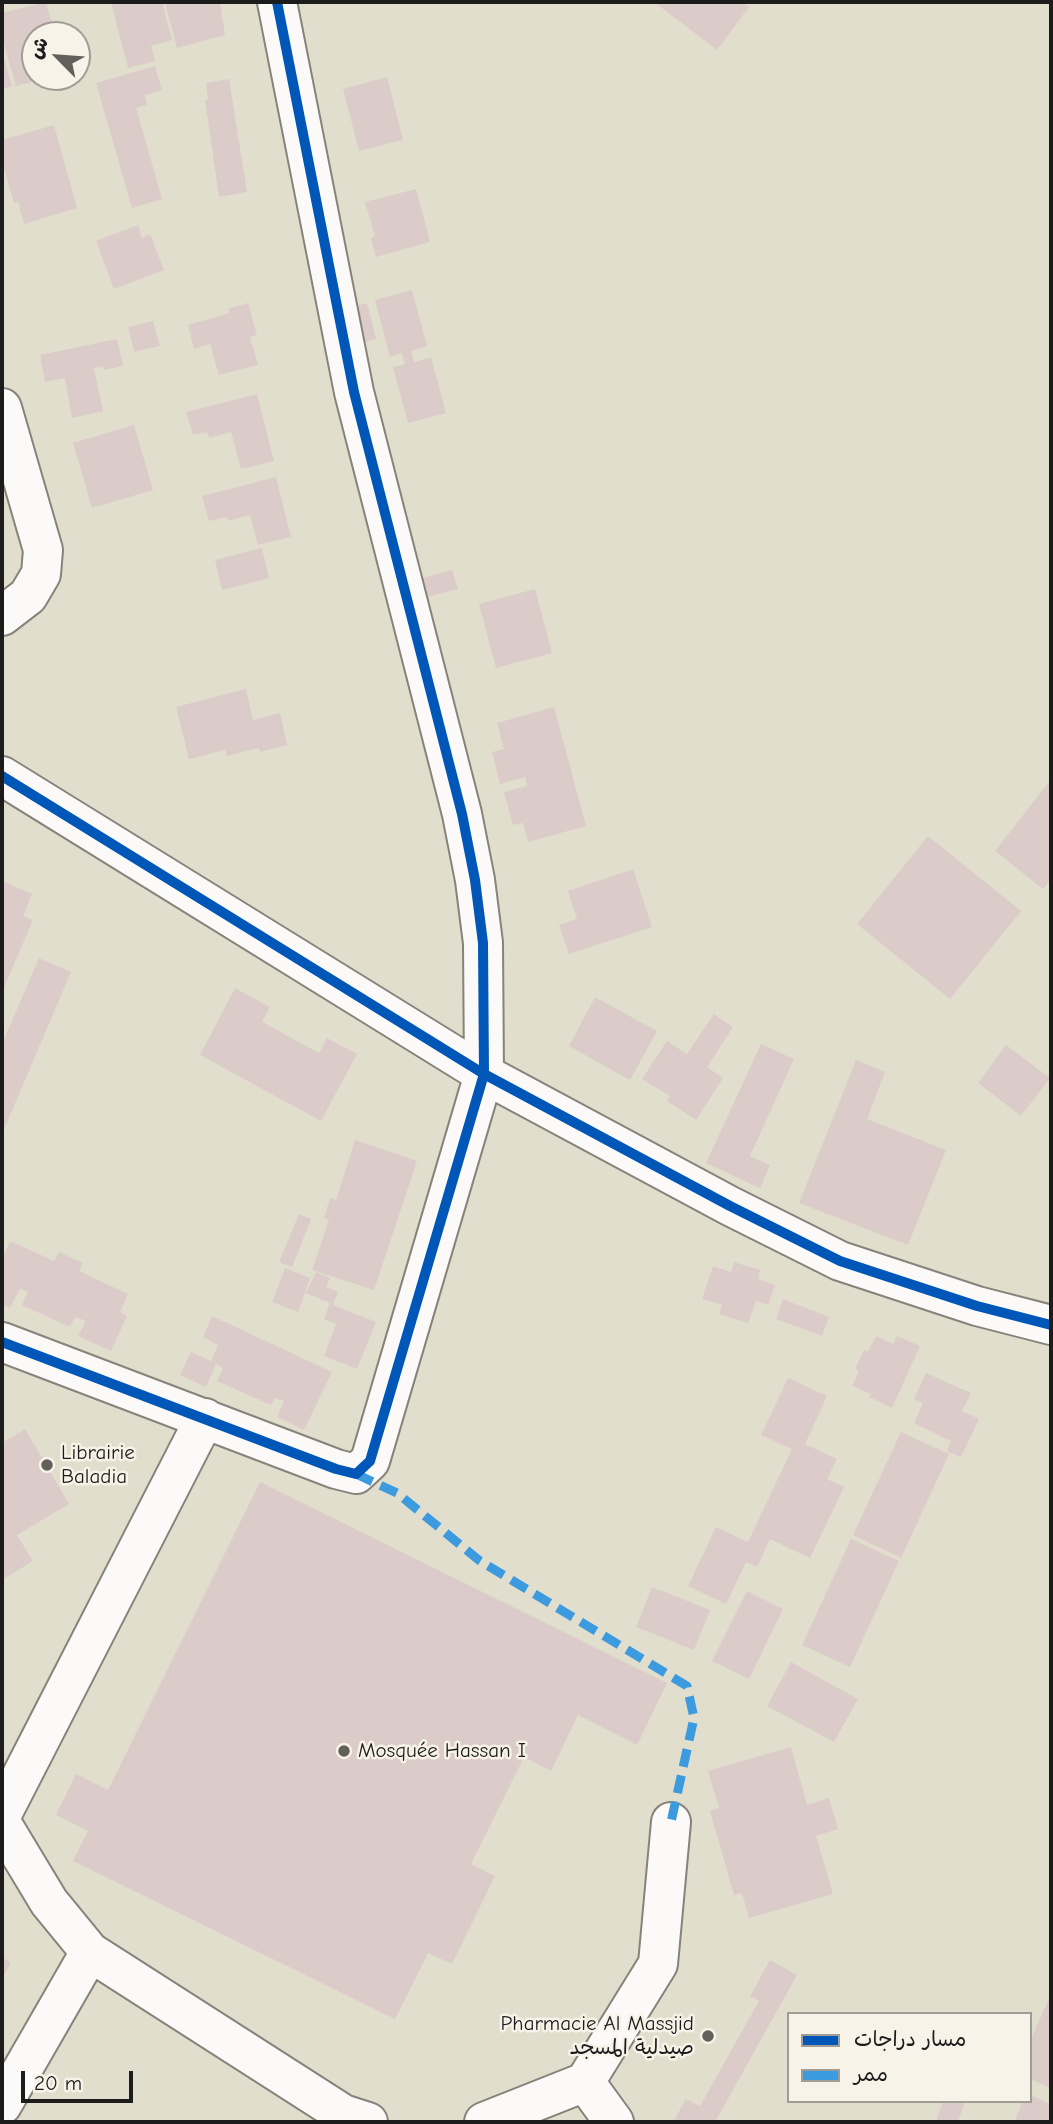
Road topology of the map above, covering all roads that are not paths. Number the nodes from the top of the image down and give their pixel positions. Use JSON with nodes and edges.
{"nodes":[{"id":1,"x":277,"y":2,"type":"edge"},
{"id":2,"x":2,"y":408,"type":"edge"},
{"id":3,"x":2,"y":616,"type":"edge"},
{"id":4,"x":2,"y":776,"type":"edge"},
{"id":5,"x":484,"y":1074,"type":"junction"},
{"id":6,"x":1051,"y":1325,"type":"edge"},
{"id":7,"x":2,"y":1342,"type":"edge"},
{"id":8,"x":205,"y":1418,"type":"junction"},
{"id":9,"x":671,"y":1822,"type":"dead end"},
{"id":10,"x":4,"y":1832,"type":"edge"},
{"id":11,"x":90,"y":1952,"type":"junction"},
{"id":12,"x":585,"y":2082,"type":"junction"},
{"id":13,"x":2,"y":2105,"type":"edge"},
{"id":14,"x":346,"y":2119,"type":"edge"},
{"id":15,"x":484,"y":2122,"type":"edge"},
{"id":16,"x":614,"y":2122,"type":"edge"}],
"edges":[{"from":1,"to":5,"type":"street"},
{"from":2,"to":3,"type":"street"},
{"from":4,"to":5,"type":"street"},
{"from":5,"to":6,"type":"street"},
{"from":5,"to":8,"type":"street"},
{"from":7,"to":8,"type":"street"},
{"from":8,"to":10,"type":"street"},
{"from":9,"to":12,"type":"street"},
{"from":10,"to":11,"type":"street"},
{"from":11,"to":13,"type":"street"},
{"from":11,"to":14,"type":"street"},
{"from":12,"to":15,"type":"street"},
{"from":12,"to":16,"type":"street"}]}
